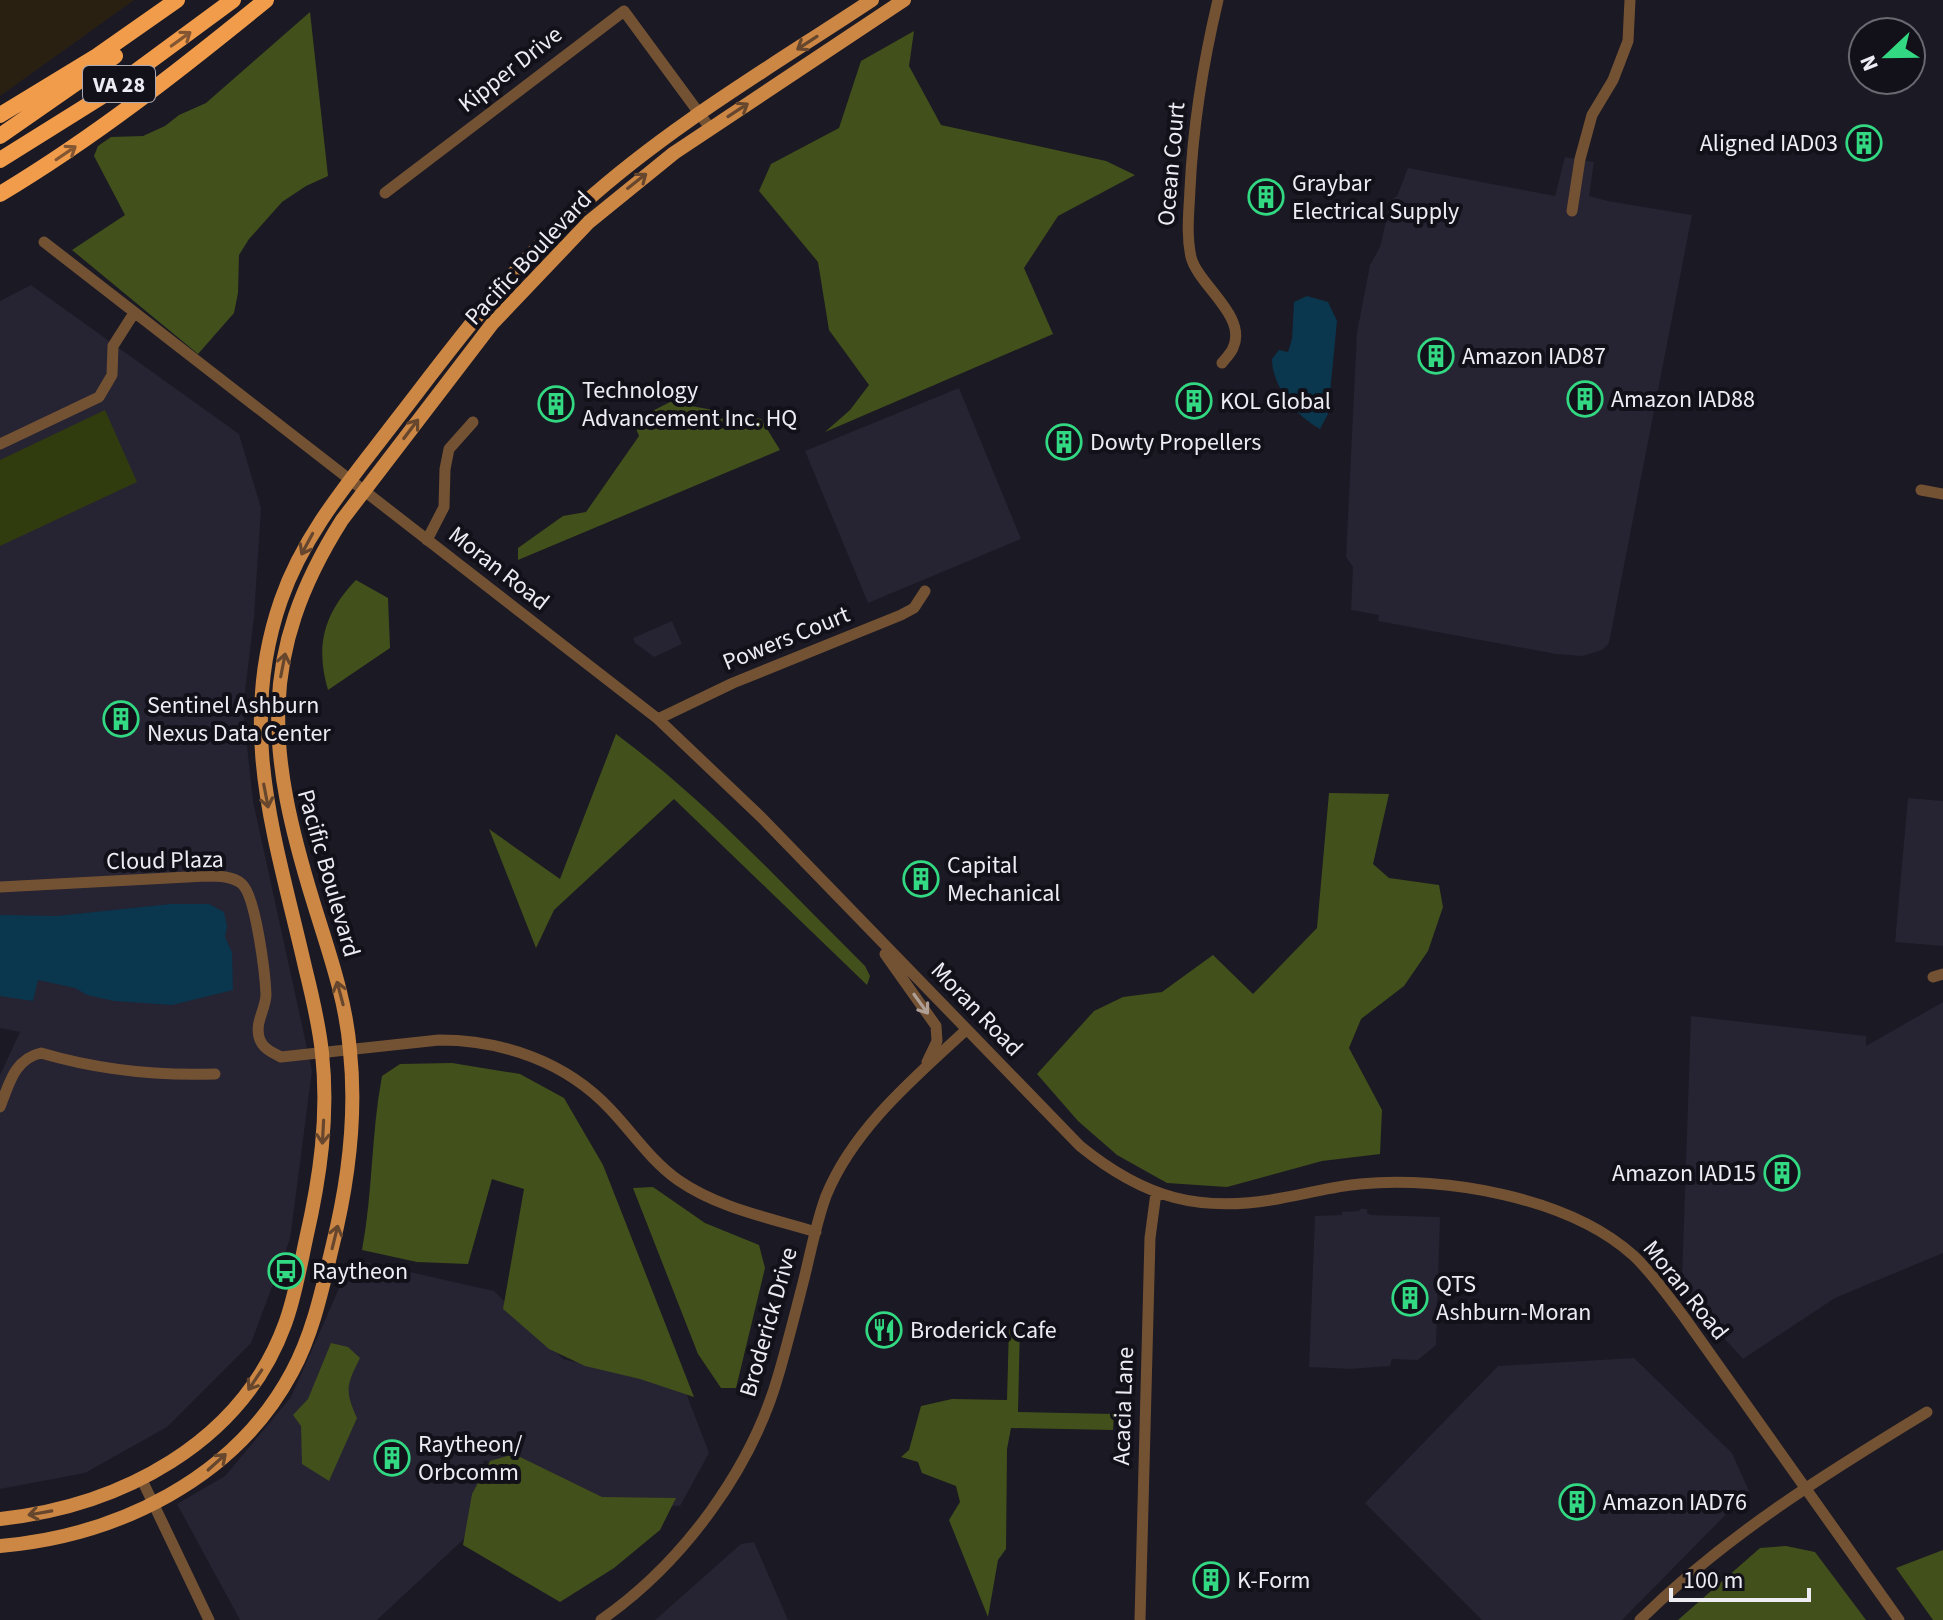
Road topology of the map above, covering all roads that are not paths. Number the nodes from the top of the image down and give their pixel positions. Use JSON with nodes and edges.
{"nodes":[{"id":1,"x":177,"y":0,"type":"edge"},
{"id":2,"x":233,"y":0,"type":"edge"},
{"id":3,"x":266,"y":0,"type":"edge"},
{"id":4,"x":872,"y":0,"type":"edge"},
{"id":5,"x":904,"y":0,"type":"edge"},
{"id":6,"x":1218,"y":0,"type":"edge"},
{"id":7,"x":1630,"y":0,"type":"edge"},
{"id":8,"x":139,"y":27,"type":"junction"},
{"id":9,"x":700,"y":113,"type":"junction"},
{"id":10,"x":0,"y":115,"type":"edge"},
{"id":11,"x":710,"y":128,"type":"junction"},
{"id":12,"x":0,"y":136,"type":"edge"},
{"id":13,"x":0,"y":160,"type":"edge"},
{"id":14,"x":385,"y":193,"type":"dead end"},
{"id":15,"x":0,"y":194,"type":"edge"},
{"id":16,"x":1572,"y":211,"type":"dead end"},
{"id":17,"x":44,"y":242,"type":"dead end"},
{"id":18,"x":134,"y":313,"type":"junction"},
{"id":19,"x":1222,"y":363,"type":"dead end"},
{"id":20,"x":473,"y":422,"type":"dead end"},
{"id":21,"x":0,"y":444,"type":"edge"},
{"id":22,"x":349,"y":479,"type":"junction"},
{"id":23,"x":1921,"y":490,"type":"dead end"},
{"id":24,"x":364,"y":491,"type":"junction"},
{"id":25,"x":1943,"y":494,"type":"edge"},
{"id":26,"x":427,"y":540,"type":"junction"},
{"id":27,"x":925,"y":591,"type":"dead end"},
{"id":28,"x":658,"y":719,"type":"junction"},
{"id":29,"x":0,"y":887,"type":"edge"},
{"id":30,"x":859,"y":918,"type":"junction"},
{"id":31,"x":966,"y":1030,"type":"junction"},
{"id":32,"x":350,"y":1050,"type":"junction"},
{"id":33,"x":322,"y":1054,"type":"junction"},
{"id":34,"x":921,"y":1072,"type":"junction"},
{"id":35,"x":215,"y":1074,"type":"dead end"},
{"id":36,"x":0,"y":1107,"type":"edge"},
{"id":37,"x":1156,"y":1193,"type":"junction"},
{"id":38,"x":816,"y":1232,"type":"junction"},
{"id":39,"x":1927,"y":1412,"type":"dead end"},
{"id":40,"x":142,"y":1480,"type":"junction"},
{"id":41,"x":1804,"y":1487,"type":"junction"},
{"id":42,"x":152,"y":1505,"type":"junction"},
{"id":43,"x":0,"y":1519,"type":"edge"},
{"id":44,"x":0,"y":1546,"type":"edge"},
{"id":45,"x":209,"y":1620,"type":"edge"},
{"id":46,"x":601,"y":1620,"type":"edge"},
{"id":47,"x":1140,"y":1620,"type":"edge"},
{"id":48,"x":1640,"y":1620,"type":"edge"},
{"id":49,"x":1899,"y":1620,"type":"edge"}],
"edges":[{"from":1,"to":8,"type":"highway","number":"VA 28"},
{"from":13,"to":2,"type":"highway","number":"VA 28","one_way":true},
{"from":15,"to":3,"type":"highway","one_way":true},
{"from":4,"to":9,"type":"main road","name":"Pacific Boulevard","one_way":true},
{"from":11,"to":5,"type":"main road","name":"Pacific Boulevard","one_way":true},
{"from":6,"to":19,"type":"street","name":"Ocean Court"},
{"from":7,"to":16,"type":"street"},
{"from":8,"to":10,"type":"highway","number":"VA 28"},
{"from":8,"to":12,"type":"highway"},
{"from":9,"to":11,"type":"street","name":"Kipper Drive"},
{"from":9,"to":14,"type":"street","name":"Kipper Drive"},
{"from":9,"to":22,"type":"main road","name":"Pacific Boulevard"},
{"from":24,"to":11,"type":"main road","name":"Pacific Boulevard","one_way":true},
{"from":17,"to":18,"type":"street","name":"Moran Road"},
{"from":18,"to":21,"type":"street"},
{"from":18,"to":22,"type":"street","name":"Moran Road"},
{"from":20,"to":26,"type":"street"},
{"from":22,"to":24,"type":"street","name":"Moran Road"},
{"from":22,"to":33,"type":"main road","name":"Pacific Boulevard","one_way":true},
{"from":23,"to":25,"type":"street"},
{"from":24,"to":26,"type":"street","name":"Moran Road"},
{"from":32,"to":24,"type":"main road","name":"Pacific Boulevard","one_way":true},
{"from":26,"to":28,"type":"street","name":"Moran Road"},
{"from":27,"to":28,"type":"street","name":"Powers Court"},
{"from":28,"to":30,"type":"street","name":"Moran Road"},
{"from":29,"to":33,"type":"street","name":"Cloud Plaza"},
{"from":30,"to":31,"type":"street","name":"Moran Road"},
{"from":30,"to":34,"type":"street","one_way":true},
{"from":31,"to":34,"type":"street","name":"Broderick Drive"},
{"from":31,"to":37,"type":"street","name":"Moran Road"},
{"from":32,"to":33,"type":"street"},
{"from":32,"to":38,"type":"street"},
{"from":42,"to":32,"type":"main road","name":"Pacific Boulevard","one_way":true},
{"from":33,"to":40,"type":"main road","name":"Pacific Boulevard","one_way":true},
{"from":34,"to":38,"type":"street","name":"Broderick Drive"},
{"from":35,"to":36,"type":"street"},
{"from":37,"to":41,"type":"street","name":"Moran Road"},
{"from":37,"to":47,"type":"street","name":"Acacia Lane"},
{"from":38,"to":46,"type":"street","name":"Broderick Drive"},
{"from":39,"to":41,"type":"street"},
{"from":40,"to":42,"type":"street"},
{"from":40,"to":43,"type":"main road","name":"Pacific Boulevard","one_way":true},
{"from":41,"to":48,"type":"street"},
{"from":41,"to":49,"type":"street","name":"Moran Road"},
{"from":42,"to":44,"type":"main road","name":"Pacific Boulevard"},
{"from":42,"to":45,"type":"street"}]}
